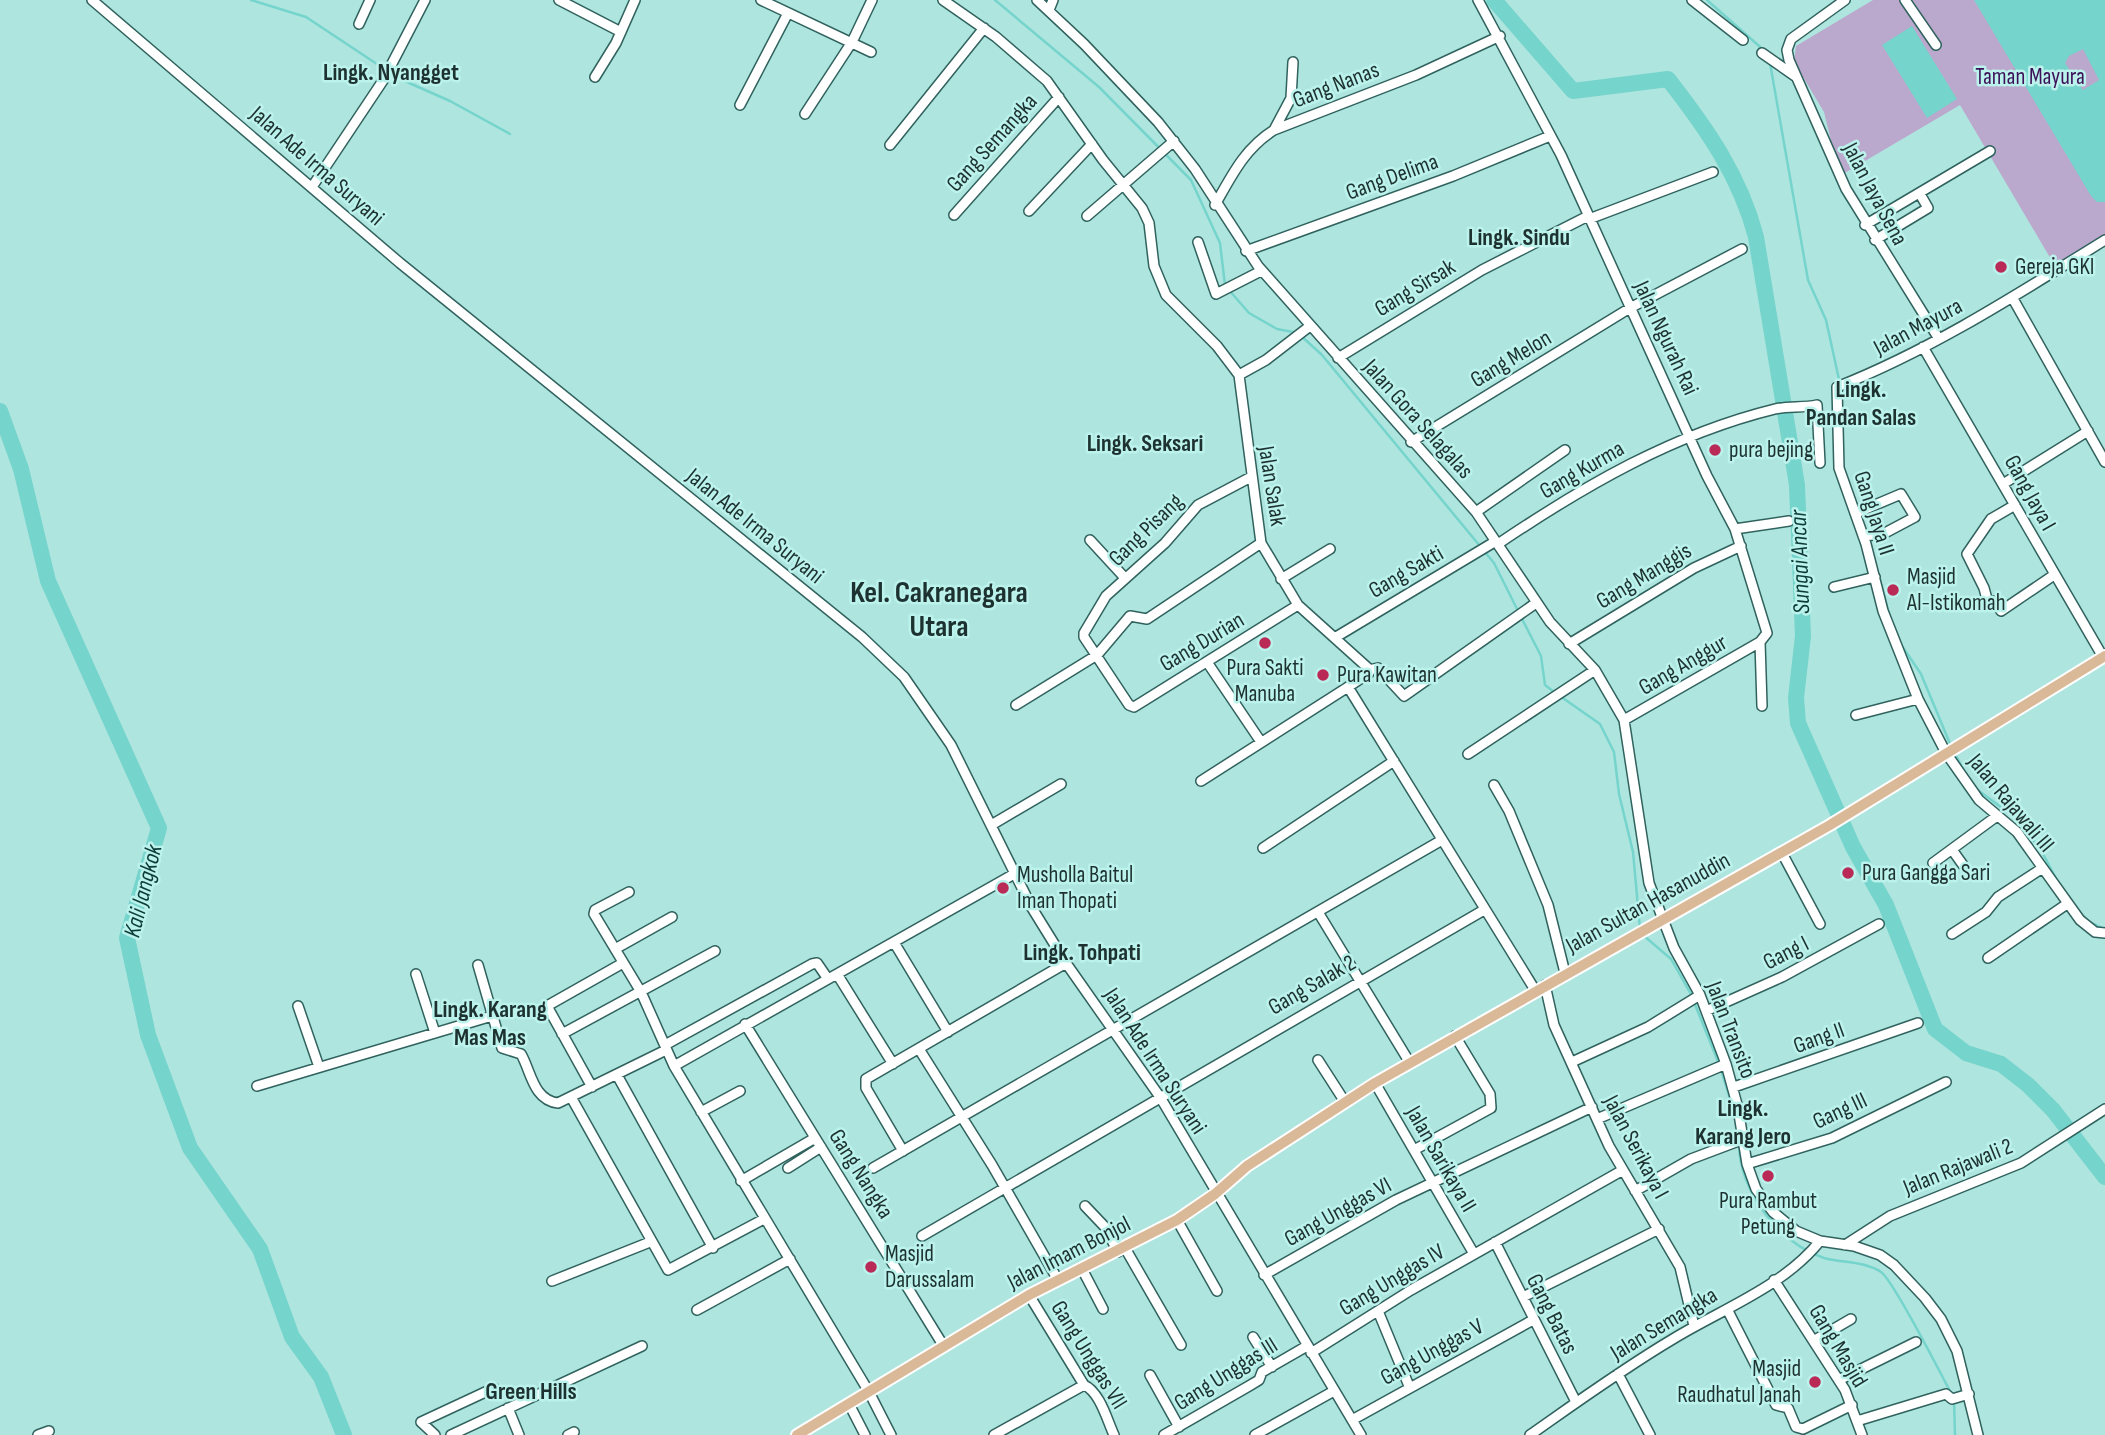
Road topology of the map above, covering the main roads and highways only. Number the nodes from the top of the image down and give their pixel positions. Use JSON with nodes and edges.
{"nodes":[{"id":1,"x":2104,"y":656,"type":"edge"},
{"id":2,"x":1215,"y":1194,"type":"joint"},
{"id":3,"x":797,"y":1435,"type":"edge"}],
"edges":[{"from":1,"to":2,"type":"main road","name":"Jalan Sultan Hasanuddin"},
{"from":2,"to":3,"type":"main road","name":"Jalan Imam Bonjol"}]}
